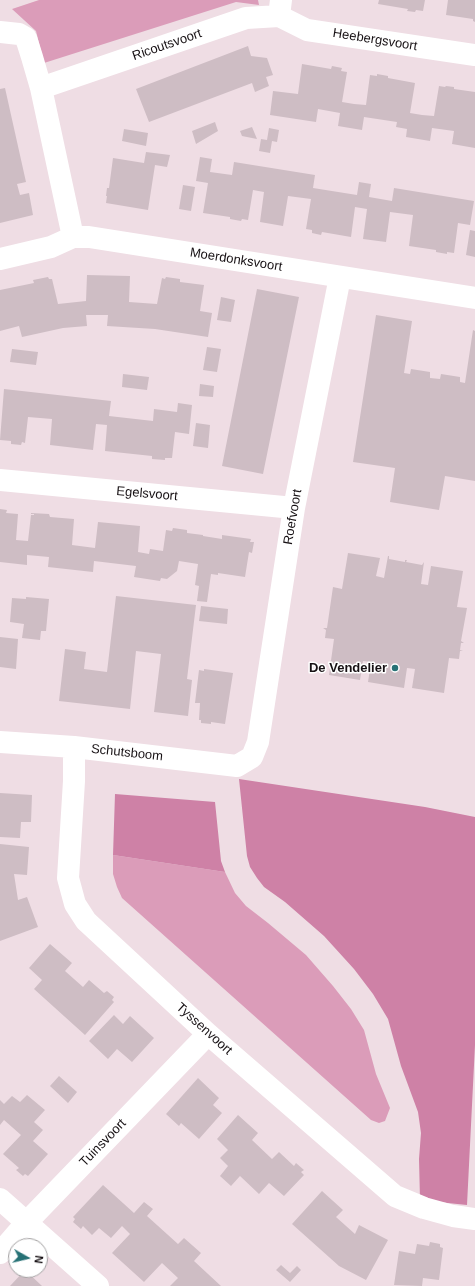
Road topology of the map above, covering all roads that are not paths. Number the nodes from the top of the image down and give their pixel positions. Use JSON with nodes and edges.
{"nodes":[{"id":1,"x":280,"y":8,"type":"edge"},
{"id":2,"x":6,"y":32,"type":"edge"},
{"id":3,"x":475,"y":55,"type":"edge"},
{"id":4,"x":41,"y":88,"type":"junction"},
{"id":5,"x":73,"y":237,"type":"junction"},
{"id":6,"x":0,"y":259,"type":"edge"},
{"id":7,"x":340,"y":277,"type":"junction"},
{"id":8,"x":475,"y":298,"type":"edge"},
{"id":9,"x":0,"y":480,"type":"edge"},
{"id":10,"x":294,"y":508,"type":"junction"},
{"id":11,"x":0,"y":742,"type":"edge"},
{"id":12,"x":74,"y":748,"type":"junction"},
{"id":13,"x":252,"y":757,"type":"joint"},
{"id":14,"x":208,"y":1034,"type":"junction"},
{"id":15,"x":0,"y":1199,"type":"edge"},
{"id":16,"x":475,"y":1219,"type":"edge"},
{"id":17,"x":26,"y":1223,"type":"junction"},
{"id":18,"x":0,"y":1253,"type":"edge"},
{"id":19,"x":98,"y":1286,"type":"edge"}],
"edges":[{"from":1,"to":3,"type":"street","name":"Heebergsvoort"},
{"from":1,"to":4,"type":"street","name":"Ricoutsvoort"},
{"from":2,"to":4,"type":"street"},
{"from":4,"to":5,"type":"street"},
{"from":5,"to":6,"type":"street","name":"Moerdonksvoort"},
{"from":5,"to":7,"type":"street","name":"Moerdonksvoort"},
{"from":7,"to":8,"type":"street","name":"Moerdonksvoort"},
{"from":7,"to":10,"type":"street","name":"Roefvoort"},
{"from":9,"to":10,"type":"street","name":"Egelsvoort"},
{"from":10,"to":13,"type":"street","name":"Roefvoort"},
{"from":11,"to":12,"type":"street","name":"Schutsboom"},
{"from":12,"to":13,"type":"street","name":"Schutsboom"},
{"from":12,"to":14,"type":"street","name":"Tyssenvoort"},
{"from":14,"to":16,"type":"street","name":"Tyssenvoort"},
{"from":14,"to":17,"type":"street","name":"Tuinsvoort"},
{"from":15,"to":17,"type":"street"},
{"from":17,"to":18,"type":"street","name":"Tuinsvoort"},
{"from":17,"to":19,"type":"street"}]}
